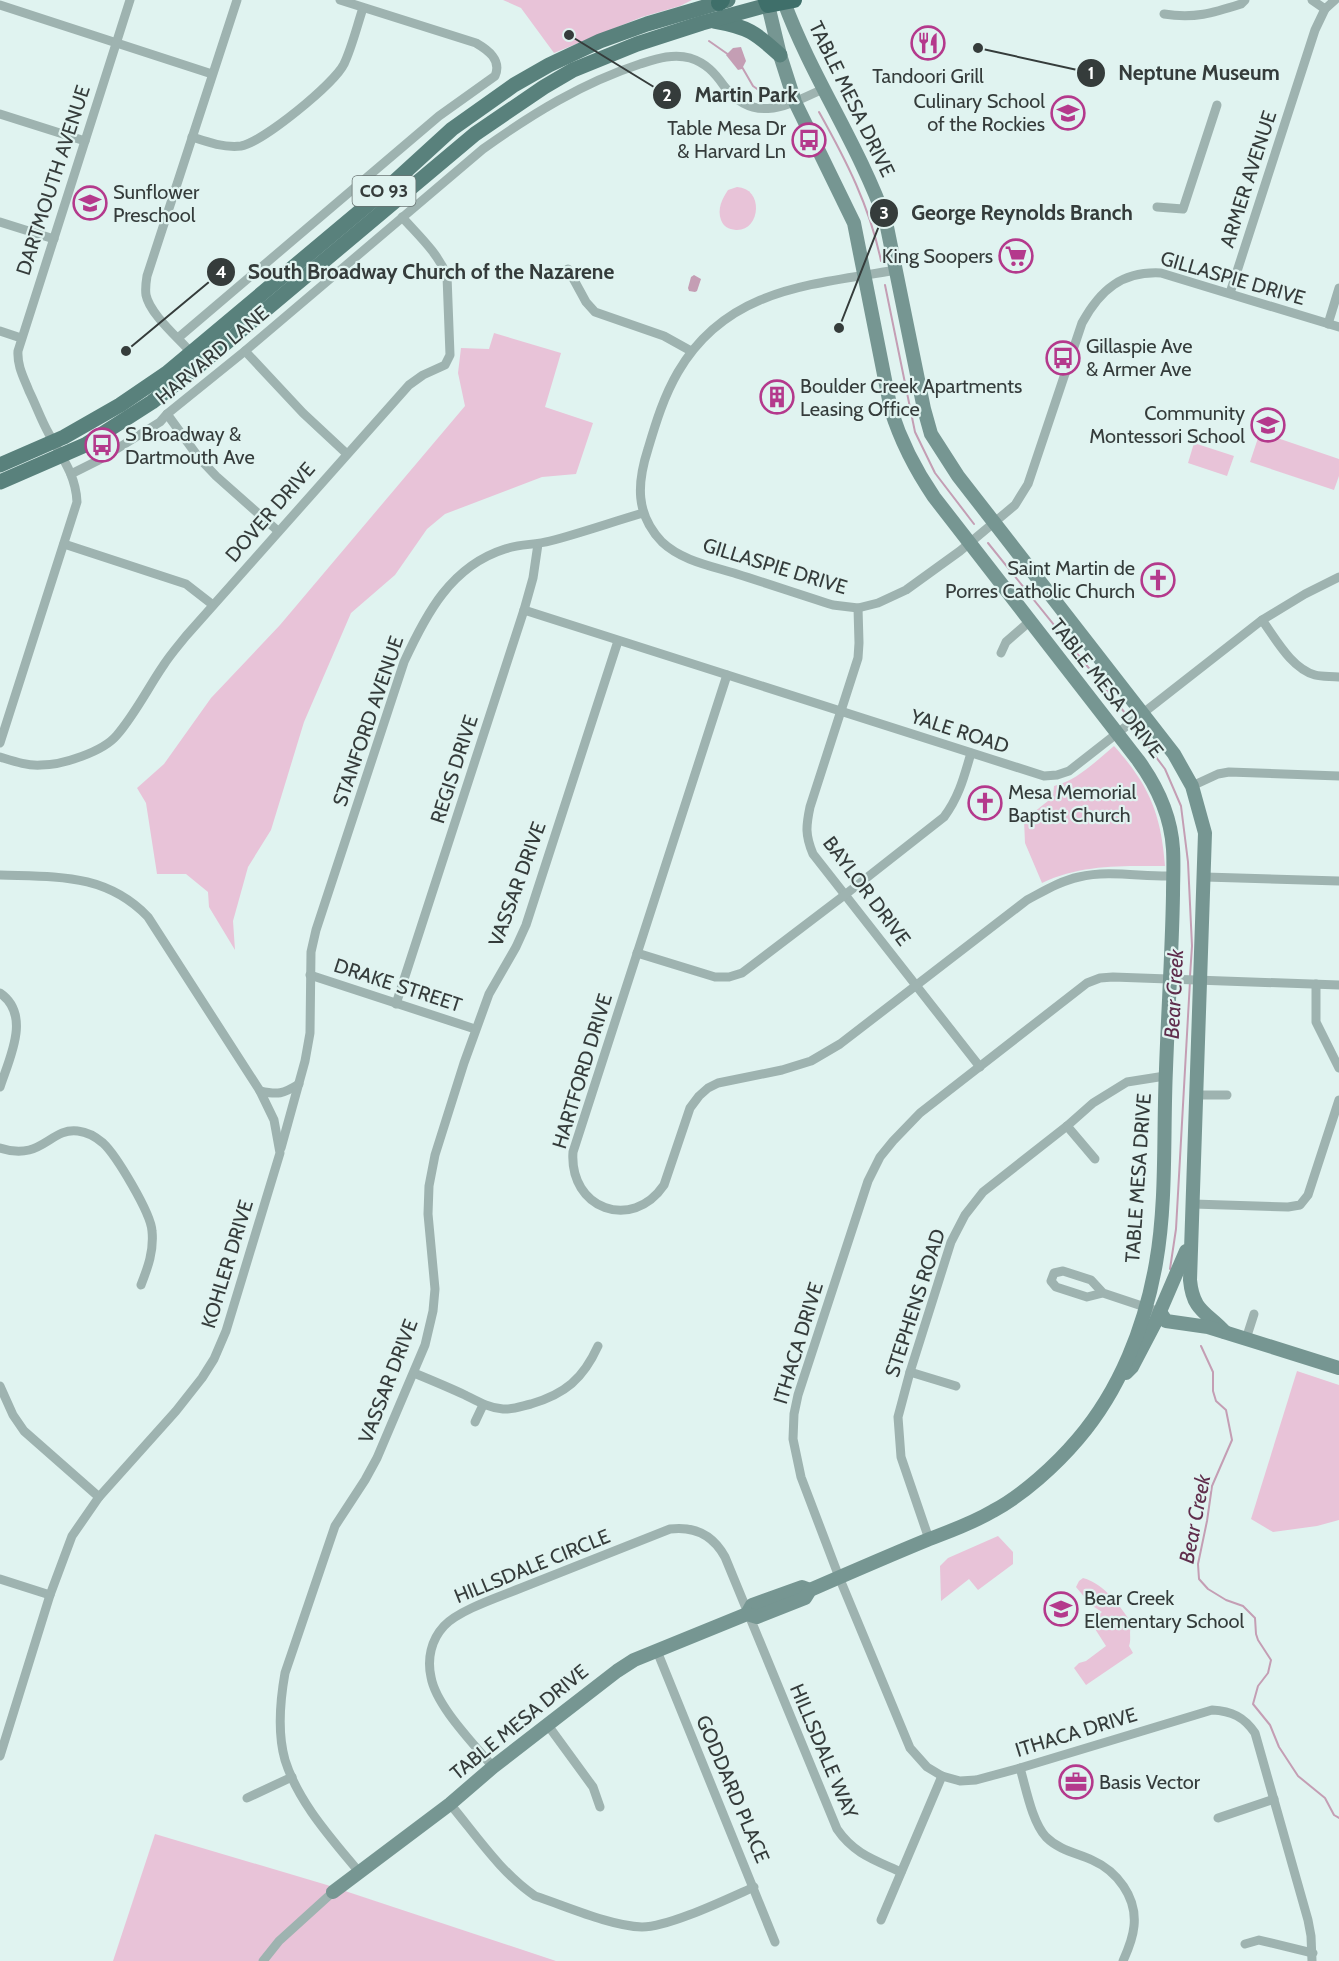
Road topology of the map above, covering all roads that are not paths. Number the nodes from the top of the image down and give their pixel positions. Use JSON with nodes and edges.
{"nodes":[{"id":1,"x":130,"y":0,"type":"edge"},
{"id":2,"x":237,"y":0,"type":"edge"},
{"id":3,"x":340,"y":0,"type":"edge"},
{"id":4,"x":1245,"y":0,"type":"edge"},
{"id":5,"x":1312,"y":0,"type":"edge"},
{"id":6,"x":1335,"y":0,"type":"edge"},
{"id":7,"x":723,"y":1,"type":"edge"},
{"id":8,"x":779,"y":2,"type":"edge"},
{"id":9,"x":0,"y":5,"type":"edge"},
{"id":10,"x":363,"y":8,"type":"junction"},
{"id":11,"x":1324,"y":9,"type":"junction"},
{"id":12,"x":1164,"y":14,"type":"dead end"},
{"id":13,"x":712,"y":20,"type":"junction"},
{"id":14,"x":116,"y":44,"type":"junction"},
{"id":15,"x":780,"y":55,"type":"junction"},
{"id":16,"x":212,"y":74,"type":"junction"},
{"id":17,"x":823,"y":89,"type":"junction"},
{"id":18,"x":795,"y":102,"type":"junction"},
{"id":19,"x":1217,"y":105,"type":"dead end"},
{"id":20,"x":0,"y":114,"type":"edge"},
{"id":21,"x":192,"y":137,"type":"junction"},
{"id":22,"x":85,"y":141,"type":"junction"},
{"id":23,"x":1157,"y":207,"type":"dead end"},
{"id":24,"x":402,"y":217,"type":"junction"},
{"id":25,"x":0,"y":222,"type":"edge"},
{"id":26,"x":54,"y":239,"type":"junction"},
{"id":27,"x":568,"y":268,"type":"dead end"},
{"id":28,"x":896,"y":270,"type":"junction"},
{"id":29,"x":866,"y":276,"type":"junction"},
{"id":30,"x":1339,"y":288,"type":"edge"},
{"id":31,"x":1230,"y":293,"type":"junction"},
{"id":32,"x":1328,"y":324,"type":"junction"},
{"id":33,"x":1339,"y":327,"type":"edge"},
{"id":34,"x":0,"y":331,"type":"edge"},
{"id":35,"x":21,"y":338,"type":"junction"},
{"id":36,"x":178,"y":338,"type":"junction"},
{"id":37,"x":245,"y":351,"type":"junction"},
{"id":38,"x":691,"y":351,"type":"junction"},
{"id":39,"x":196,"y":359,"type":"junction"},
{"id":40,"x":167,"y":414,"type":"junction"},
{"id":41,"x":58,"y":450,"type":"junction"},
{"id":42,"x":347,"y":454,"type":"junction"},
{"id":43,"x":0,"y":465,"type":"edge"},
{"id":44,"x":71,"y":474,"type":"junction"},
{"id":45,"x":0,"y":482,"type":"edge"},
{"id":46,"x":643,"y":513,"type":"junction"},
{"id":47,"x":995,"y":522,"type":"junction"},
{"id":48,"x":278,"y":531,"type":"junction"},
{"id":49,"x":969,"y":543,"type":"junction"},
{"id":50,"x":64,"y":544,"type":"junction"},
{"id":51,"x":538,"y":544,"type":"junction"},
{"id":52,"x":1339,"y":577,"type":"edge"},
{"id":53,"x":213,"y":604,"type":"junction"},
{"id":54,"x":858,"y":608,"type":"junction"},
{"id":55,"x":524,"y":610,"type":"junction"},
{"id":56,"x":1262,"y":620,"type":"junction"},
{"id":57,"x":1029,"y":621,"type":"junction"},
{"id":58,"x":618,"y":641,"type":"junction"},
{"id":59,"x":1001,"y":653,"type":"dead end"},
{"id":60,"x":727,"y":675,"type":"junction"},
{"id":61,"x":1339,"y":677,"type":"edge"},
{"id":62,"x":841,"y":712,"type":"junction"},
{"id":63,"x":1143,"y":712,"type":"junction"},
{"id":64,"x":1117,"y":733,"type":"junction"},
{"id":65,"x":0,"y":742,"type":"edge"},
{"id":66,"x":971,"y":753,"type":"junction"},
{"id":67,"x":0,"y":757,"type":"edge"},
{"id":68,"x":1339,"y":776,"type":"edge"},
{"id":69,"x":1192,"y":786,"type":"junction"},
{"id":70,"x":0,"y":875,"type":"edge"},
{"id":71,"x":1173,"y":876,"type":"junction"},
{"id":72,"x":1205,"y":877,"type":"junction"},
{"id":73,"x":1339,"y":881,"type":"edge"},
{"id":74,"x":846,"y":894,"type":"junction"},
{"id":75,"x":637,"y":953,"type":"junction"},
{"id":76,"x":310,"y":975,"type":"junction"},
{"id":77,"x":1174,"y":978,"type":"junction"},
{"id":78,"x":1197,"y":980,"type":"junction"},
{"id":79,"x":1316,"y":984,"type":"junction"},
{"id":80,"x":916,"y":985,"type":"junction"},
{"id":81,"x":1339,"y":985,"type":"edge"},
{"id":82,"x":0,"y":993,"type":"edge"},
{"id":83,"x":396,"y":1004,"type":"junction"},
{"id":84,"x":475,"y":1029,"type":"junction"},
{"id":85,"x":980,"y":1067,"type":"junction"},
{"id":86,"x":1339,"y":1068,"type":"edge"},
{"id":87,"x":1166,"y":1076,"type":"junction"},
{"id":88,"x":299,"y":1084,"type":"junction"},
{"id":89,"x":0,"y":1088,"type":"edge"},
{"id":90,"x":260,"y":1090,"type":"junction"},
{"id":91,"x":1197,"y":1095,"type":"junction"},
{"id":92,"x":1227,"y":1095,"type":"dead end"},
{"id":93,"x":1339,"y":1100,"type":"edge"},
{"id":94,"x":1067,"y":1126,"type":"junction"},
{"id":95,"x":0,"y":1148,"type":"edge"},
{"id":96,"x":280,"y":1153,"type":"junction"},
{"id":97,"x":1095,"y":1159,"type":"dead end"},
{"id":98,"x":1193,"y":1204,"type":"junction"},
{"id":99,"x":1191,"y":1231,"type":"junction"},
{"id":100,"x":141,"y":1285,"type":"dead end"},
{"id":101,"x":1103,"y":1293,"type":"junction"},
{"id":102,"x":1145,"y":1307,"type":"junction"},
{"id":103,"x":1160,"y":1312,"type":"junction"},
{"id":104,"x":1254,"y":1314,"type":"dead end"},
{"id":105,"x":1225,"y":1332,"type":"junction"},
{"id":106,"x":1246,"y":1339,"type":"junction"},
{"id":107,"x":598,"y":1346,"type":"dead end"},
{"id":108,"x":1339,"y":1368,"type":"edge"},
{"id":109,"x":910,"y":1372,"type":"junction"},
{"id":110,"x":414,"y":1373,"type":"junction"},
{"id":111,"x":1116,"y":1383,"type":"junction"},
{"id":112,"x":0,"y":1386,"type":"edge"},
{"id":113,"x":956,"y":1386,"type":"dead end"},
{"id":114,"x":483,"y":1405,"type":"junction"},
{"id":115,"x":475,"y":1422,"type":"dead end"},
{"id":116,"x":99,"y":1497,"type":"junction"},
{"id":117,"x":929,"y":1539,"type":"junction"},
{"id":118,"x":840,"y":1577,"type":"junction"},
{"id":119,"x":0,"y":1579,"type":"edge"},
{"id":120,"x":50,"y":1595,"type":"junction"},
{"id":121,"x":747,"y":1614,"type":"junction"},
{"id":122,"x":657,"y":1651,"type":"junction"},
{"id":123,"x":547,"y":1724,"type":"junction"},
{"id":124,"x":0,"y":1756,"type":"edge"},
{"id":125,"x":493,"y":1767,"type":"junction"},
{"id":126,"x":1020,"y":1768,"type":"junction"},
{"id":127,"x":942,"y":1776,"type":"junction"},
{"id":128,"x":292,"y":1778,"type":"junction"},
{"id":129,"x":247,"y":1798,"type":"dead end"},
{"id":130,"x":1274,"y":1799,"type":"junction"},
{"id":131,"x":450,"y":1804,"type":"junction"},
{"id":132,"x":600,"y":1807,"type":"dead end"},
{"id":133,"x":1218,"y":1818,"type":"dead end"},
{"id":134,"x":359,"y":1872,"type":"junction"},
{"id":135,"x":901,"y":1872,"type":"junction"},
{"id":136,"x":754,"y":1887,"type":"junction"},
{"id":137,"x":333,"y":1892,"type":"joint"},
{"id":138,"x":881,"y":1920,"type":"dead end"},
{"id":139,"x":775,"y":1942,"type":"dead end"},
{"id":140,"x":1245,"y":1944,"type":"dead end"},
{"id":141,"x":1312,"y":1957,"type":"edge"},
{"id":142,"x":263,"y":1961,"type":"edge"},
{"id":143,"x":1123,"y":1961,"type":"edge"}],
"edges":[{"from":1,"to":14,"type":"street","name":"DARTMOUTH AVENUE"},
{"from":2,"to":16,"type":"street"},
{"from":3,"to":10,"type":"street"},
{"from":4,"to":12,"type":"street"},
{"from":5,"to":11,"type":"street"},
{"from":6,"to":11,"type":"street"},
{"from":7,"to":39,"type":"main road","number":"CO 93"},
{"from":8,"to":13,"type":"main road","number":"CO 93"},
{"from":8,"to":15,"type":"street","name":"TABLE MESA DRIVE"},
{"from":8,"to":17,"type":"street","name":"TABLE MESA DRIVE"},
{"from":9,"to":14,"type":"street"},
{"from":10,"to":21,"type":"street"},
{"from":10,"to":36,"type":"street"},
{"from":11,"to":31,"type":"street","name":"ARMER AVENUE"},
{"from":13,"to":15,"type":"main road"},
{"from":13,"to":39,"type":"main road","number":"CO 93"},
{"from":14,"to":16,"type":"street"},
{"from":14,"to":22,"type":"street","name":"DARTMOUTH AVENUE"},
{"from":15,"to":18,"type":"street","name":"TABLE MESA DRIVE"},
{"from":16,"to":21,"type":"street"},
{"from":17,"to":18,"type":"street","name":"HARVARD LANE"},
{"from":17,"to":28,"type":"street","name":"TABLE MESA DRIVE"},
{"from":18,"to":24,"type":"street","name":"HARVARD LANE"},
{"from":18,"to":29,"type":"street","name":"TABLE MESA DRIVE"},
{"from":19,"to":23,"type":"street"},
{"from":20,"to":22,"type":"street"},
{"from":21,"to":36,"type":"street"},
{"from":22,"to":26,"type":"street","name":"DARTMOUTH AVENUE"},
{"from":24,"to":37,"type":"street","name":"HARVARD LANE"},
{"from":24,"to":42,"type":"street","name":"DOVER DRIVE"},
{"from":25,"to":26,"type":"street"},
{"from":26,"to":35,"type":"street","name":"DARTMOUTH AVENUE"},
{"from":27,"to":38,"type":"street"},
{"from":28,"to":29,"type":"street"},
{"from":28,"to":47,"type":"street","name":"TABLE MESA DRIVE"},
{"from":29,"to":38,"type":"street"},
{"from":29,"to":49,"type":"street","name":"TABLE MESA DRIVE"},
{"from":30,"to":32,"type":"street"},
{"from":31,"to":32,"type":"street","name":"GILLASPIE DRIVE"},
{"from":31,"to":47,"type":"street","name":"GILLASPIE DRIVE"},
{"from":32,"to":33,"type":"street","name":"GILLASPIE DRIVE"},
{"from":34,"to":35,"type":"street"},
{"from":35,"to":41,"type":"street","name":"DARTMOUTH AVENUE"},
{"from":36,"to":39,"type":"street"},
{"from":37,"to":40,"type":"street","name":"HARVARD LANE"},
{"from":37,"to":42,"type":"street"},
{"from":38,"to":46,"type":"street"},
{"from":39,"to":41,"type":"main road","number":"CO 93"},
{"from":40,"to":44,"type":"street","name":"HARVARD LANE"},
{"from":40,"to":48,"type":"street"},
{"from":41,"to":43,"type":"main road","number":"CO 93"},
{"from":41,"to":44,"type":"street","name":"DARTMOUTH AVENUE"},
{"from":41,"to":45,"type":"main road","number":"CO 93"},
{"from":42,"to":48,"type":"street","name":"DOVER DRIVE"},
{"from":44,"to":50,"type":"street","name":"DARTMOUTH AVENUE"},
{"from":46,"to":51,"type":"street","name":"STANFORD AVENUE"},
{"from":46,"to":54,"type":"street","name":"GILLASPIE DRIVE"},
{"from":47,"to":49,"type":"street","name":"GILLASPIE DRIVE"},
{"from":47,"to":63,"type":"street","name":"TABLE MESA DRIVE"},
{"from":48,"to":53,"type":"street","name":"DOVER DRIVE"},
{"from":49,"to":54,"type":"street","name":"GILLASPIE DRIVE"},
{"from":49,"to":57,"type":"street","name":"TABLE MESA DRIVE"},
{"from":50,"to":53,"type":"street"},
{"from":50,"to":65,"type":"street","name":"DARTMOUTH AVENUE"},
{"from":51,"to":55,"type":"street","name":"REGIS DRIVE"},
{"from":51,"to":76,"type":"street","name":"STANFORD AVENUE"},
{"from":52,"to":56,"type":"street","name":"YALE ROAD"},
{"from":53,"to":67,"type":"street","name":"DOVER DRIVE"},
{"from":54,"to":62,"type":"street","name":"BAYLOR DRIVE"},
{"from":55,"to":58,"type":"street","name":"YALE ROAD"},
{"from":55,"to":83,"type":"street","name":"REGIS DRIVE"},
{"from":56,"to":61,"type":"street"},
{"from":56,"to":63,"type":"street","name":"YALE ROAD"},
{"from":57,"to":59,"type":"street"},
{"from":57,"to":64,"type":"street","name":"TABLE MESA DRIVE"},
{"from":58,"to":60,"type":"street","name":"YALE ROAD"},
{"from":58,"to":84,"type":"street","name":"VASSAR DRIVE"},
{"from":60,"to":62,"type":"street","name":"YALE ROAD"},
{"from":60,"to":75,"type":"street","name":"HARTFORD DRIVE"},
{"from":62,"to":66,"type":"street","name":"YALE ROAD"},
{"from":62,"to":74,"type":"street","name":"BAYLOR DRIVE"},
{"from":63,"to":64,"type":"street","name":"YALE ROAD"},
{"from":63,"to":69,"type":"street","name":"TABLE MESA DRIVE"},
{"from":64,"to":66,"type":"street","name":"YALE ROAD"},
{"from":64,"to":71,"type":"street","name":"TABLE MESA DRIVE"},
{"from":66,"to":74,"type":"street"},
{"from":68,"to":69,"type":"street"},
{"from":69,"to":72,"type":"street","name":"TABLE MESA DRIVE"},
{"from":70,"to":90,"type":"street","name":"KOHLER DRIVE"},
{"from":71,"to":77,"type":"street","name":"TABLE MESA DRIVE"},
{"from":71,"to":80,"type":"street","name":"HARTFORD DRIVE"},
{"from":72,"to":73,"type":"street"},
{"from":72,"to":78,"type":"street","name":"TABLE MESA DRIVE"},
{"from":74,"to":75,"type":"street"},
{"from":74,"to":80,"type":"street","name":"BAYLOR DRIVE"},
{"from":75,"to":80,"type":"street","name":"HARTFORD DRIVE"},
{"from":76,"to":83,"type":"street","name":"DRAKE STREET"},
{"from":76,"to":88,"type":"street","name":"STANFORD AVENUE"},
{"from":77,"to":78,"type":"street","name":"ITHACA DRIVE"},
{"from":77,"to":85,"type":"street","name":"ITHACA DRIVE"},
{"from":77,"to":87,"type":"street","name":"TABLE MESA DRIVE"},
{"from":78,"to":79,"type":"street","name":"ITHACA DRIVE"},
{"from":78,"to":91,"type":"street","name":"TABLE MESA DRIVE"},
{"from":79,"to":81,"type":"street","name":"ITHACA DRIVE"},
{"from":79,"to":86,"type":"street"},
{"from":80,"to":85,"type":"street","name":"BAYLOR DRIVE"},
{"from":82,"to":89,"type":"street"},
{"from":83,"to":84,"type":"street","name":"DRAKE STREET"},
{"from":84,"to":110,"type":"street","name":"VASSAR DRIVE"},
{"from":85,"to":118,"type":"street","name":"ITHACA DRIVE"},
{"from":87,"to":94,"type":"street","name":"STEPHENS ROAD"},
{"from":87,"to":102,"type":"street","name":"TABLE MESA DRIVE"},
{"from":88,"to":90,"type":"street"},
{"from":88,"to":96,"type":"street","name":"STANFORD AVENUE"},
{"from":90,"to":96,"type":"street","name":"KOHLER DRIVE"},
{"from":91,"to":92,"type":"street"},
{"from":91,"to":98,"type":"street","name":"TABLE MESA DRIVE"},
{"from":93,"to":98,"type":"street"},
{"from":94,"to":97,"type":"street"},
{"from":94,"to":109,"type":"street","name":"STEPHENS ROAD"},
{"from":95,"to":100,"type":"street"},
{"from":96,"to":116,"type":"street","name":"KOHLER DRIVE"},
{"from":98,"to":99,"type":"street","name":"TABLE MESA DRIVE"},
{"from":99,"to":103,"type":"street","name":"TABLE MESA DRIVE"},
{"from":99,"to":105,"type":"street","name":"TABLE MESA DRIVE"},
{"from":101,"to":101,"type":"street"},
{"from":101,"to":102,"type":"street"},
{"from":102,"to":103,"type":"street"},
{"from":102,"to":111,"type":"street","name":"TABLE MESA DRIVE"},
{"from":103,"to":105,"type":"street"},
{"from":103,"to":111,"type":"street","name":"TABLE MESA DRIVE"},
{"from":104,"to":106,"type":"street"},
{"from":105,"to":106,"type":"street"},
{"from":106,"to":108,"type":"street"},
{"from":107,"to":114,"type":"street"},
{"from":109,"to":113,"type":"street"},
{"from":109,"to":117,"type":"street","name":"STEPHENS ROAD"},
{"from":110,"to":114,"type":"street"},
{"from":110,"to":128,"type":"street","name":"VASSAR DRIVE"},
{"from":111,"to":117,"type":"street","name":"TABLE MESA DRIVE"},
{"from":112,"to":116,"type":"street"},
{"from":114,"to":115,"type":"street"},
{"from":116,"to":120,"type":"street","name":"KOHLER DRIVE"},
{"from":117,"to":118,"type":"street","name":"TABLE MESA DRIVE"},
{"from":118,"to":121,"type":"street","name":"TABLE MESA DRIVE"},
{"from":118,"to":127,"type":"street","name":"ITHACA DRIVE"},
{"from":119,"to":120,"type":"street"},
{"from":120,"to":124,"type":"street","name":"KOHLER DRIVE"},
{"from":121,"to":122,"type":"street","name":"TABLE MESA DRIVE"},
{"from":121,"to":125,"type":"street","name":"HILLSDALE CIRCLE"},
{"from":121,"to":135,"type":"street","name":"HILLSDALE WAY"},
{"from":122,"to":123,"type":"street","name":"TABLE MESA DRIVE"},
{"from":122,"to":136,"type":"street","name":"GODDARD PLACE"},
{"from":123,"to":125,"type":"street","name":"TABLE MESA DRIVE"},
{"from":123,"to":132,"type":"street"},
{"from":125,"to":131,"type":"street","name":"TABLE MESA DRIVE"},
{"from":126,"to":127,"type":"street","name":"ITHACA DRIVE"},
{"from":126,"to":130,"type":"street","name":"ITHACA DRIVE"},
{"from":126,"to":143,"type":"street"},
{"from":127,"to":135,"type":"street"},
{"from":128,"to":129,"type":"street"},
{"from":128,"to":134,"type":"street","name":"VASSAR DRIVE"},
{"from":130,"to":133,"type":"street"},
{"from":130,"to":141,"type":"street","name":"ITHACA DRIVE"},
{"from":131,"to":134,"type":"street","name":"TABLE MESA DRIVE"},
{"from":131,"to":136,"type":"street"},
{"from":134,"to":137,"type":"street","name":"TABLE MESA DRIVE"},
{"from":135,"to":138,"type":"street"},
{"from":136,"to":139,"type":"street","name":"GODDARD PLACE"},
{"from":137,"to":142,"type":"street"},
{"from":140,"to":141,"type":"street"}]}
